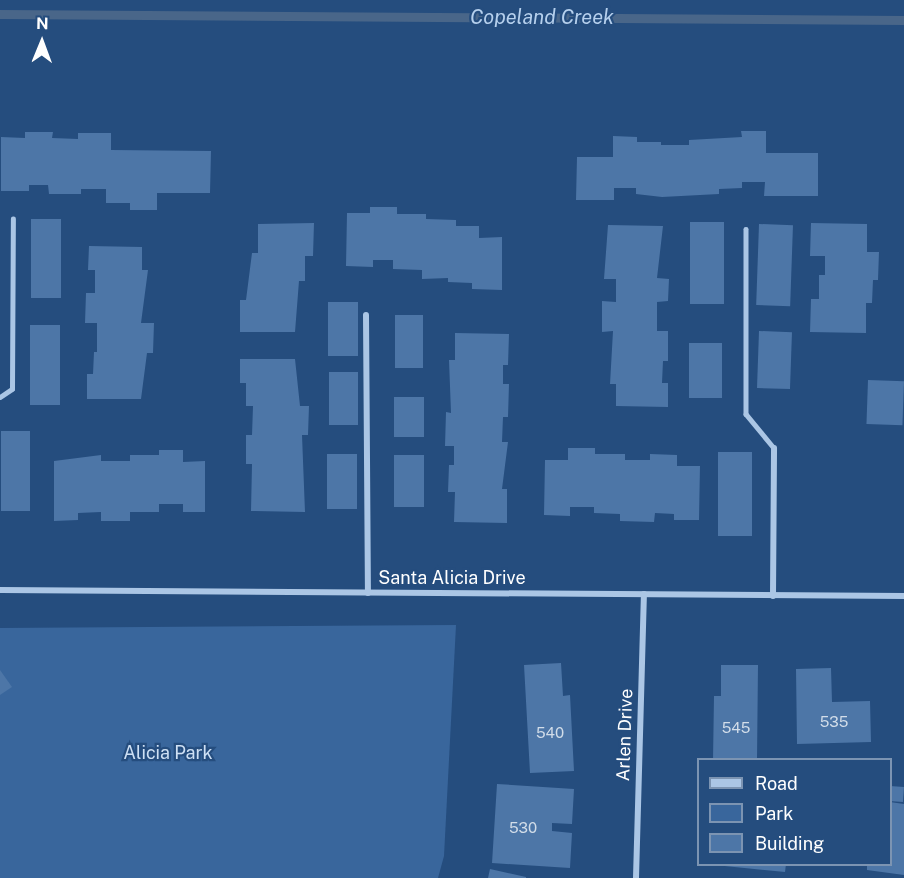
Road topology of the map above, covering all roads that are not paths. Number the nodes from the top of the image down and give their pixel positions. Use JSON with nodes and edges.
{"nodes":[{"id":1,"x":13,"y":219,"type":"dead end"},
{"id":2,"x":746,"y":230,"type":"dead end"},
{"id":3,"x":366,"y":315,"type":"dead end"},
{"id":4,"x":0,"y":397,"type":"edge"},
{"id":5,"x":774,"y":448,"type":"joint"},
{"id":6,"x":0,"y":590,"type":"edge"},
{"id":7,"x":368,"y":593,"type":"junction"},
{"id":8,"x":644,"y":594,"type":"junction"},
{"id":9,"x":773,"y":596,"type":"junction"},
{"id":10,"x":904,"y":596,"type":"edge"},
{"id":11,"x":636,"y":878,"type":"edge"}],
"edges":[{"from":1,"to":4,"type":"lane"},
{"from":2,"to":5,"type":"lane"},
{"from":3,"to":7,"type":"street"},
{"from":5,"to":9,"type":"street"},
{"from":6,"to":7,"type":"street","name":"Santa Alicia Drive"},
{"from":7,"to":8,"type":"street","name":"Santa Alicia Drive"},
{"from":8,"to":9,"type":"street","name":"Santa Alicia Drive"},
{"from":8,"to":11,"type":"street","name":"Arlen Drive"},
{"from":9,"to":10,"type":"street","name":"Santa Alicia Drive"}]}
